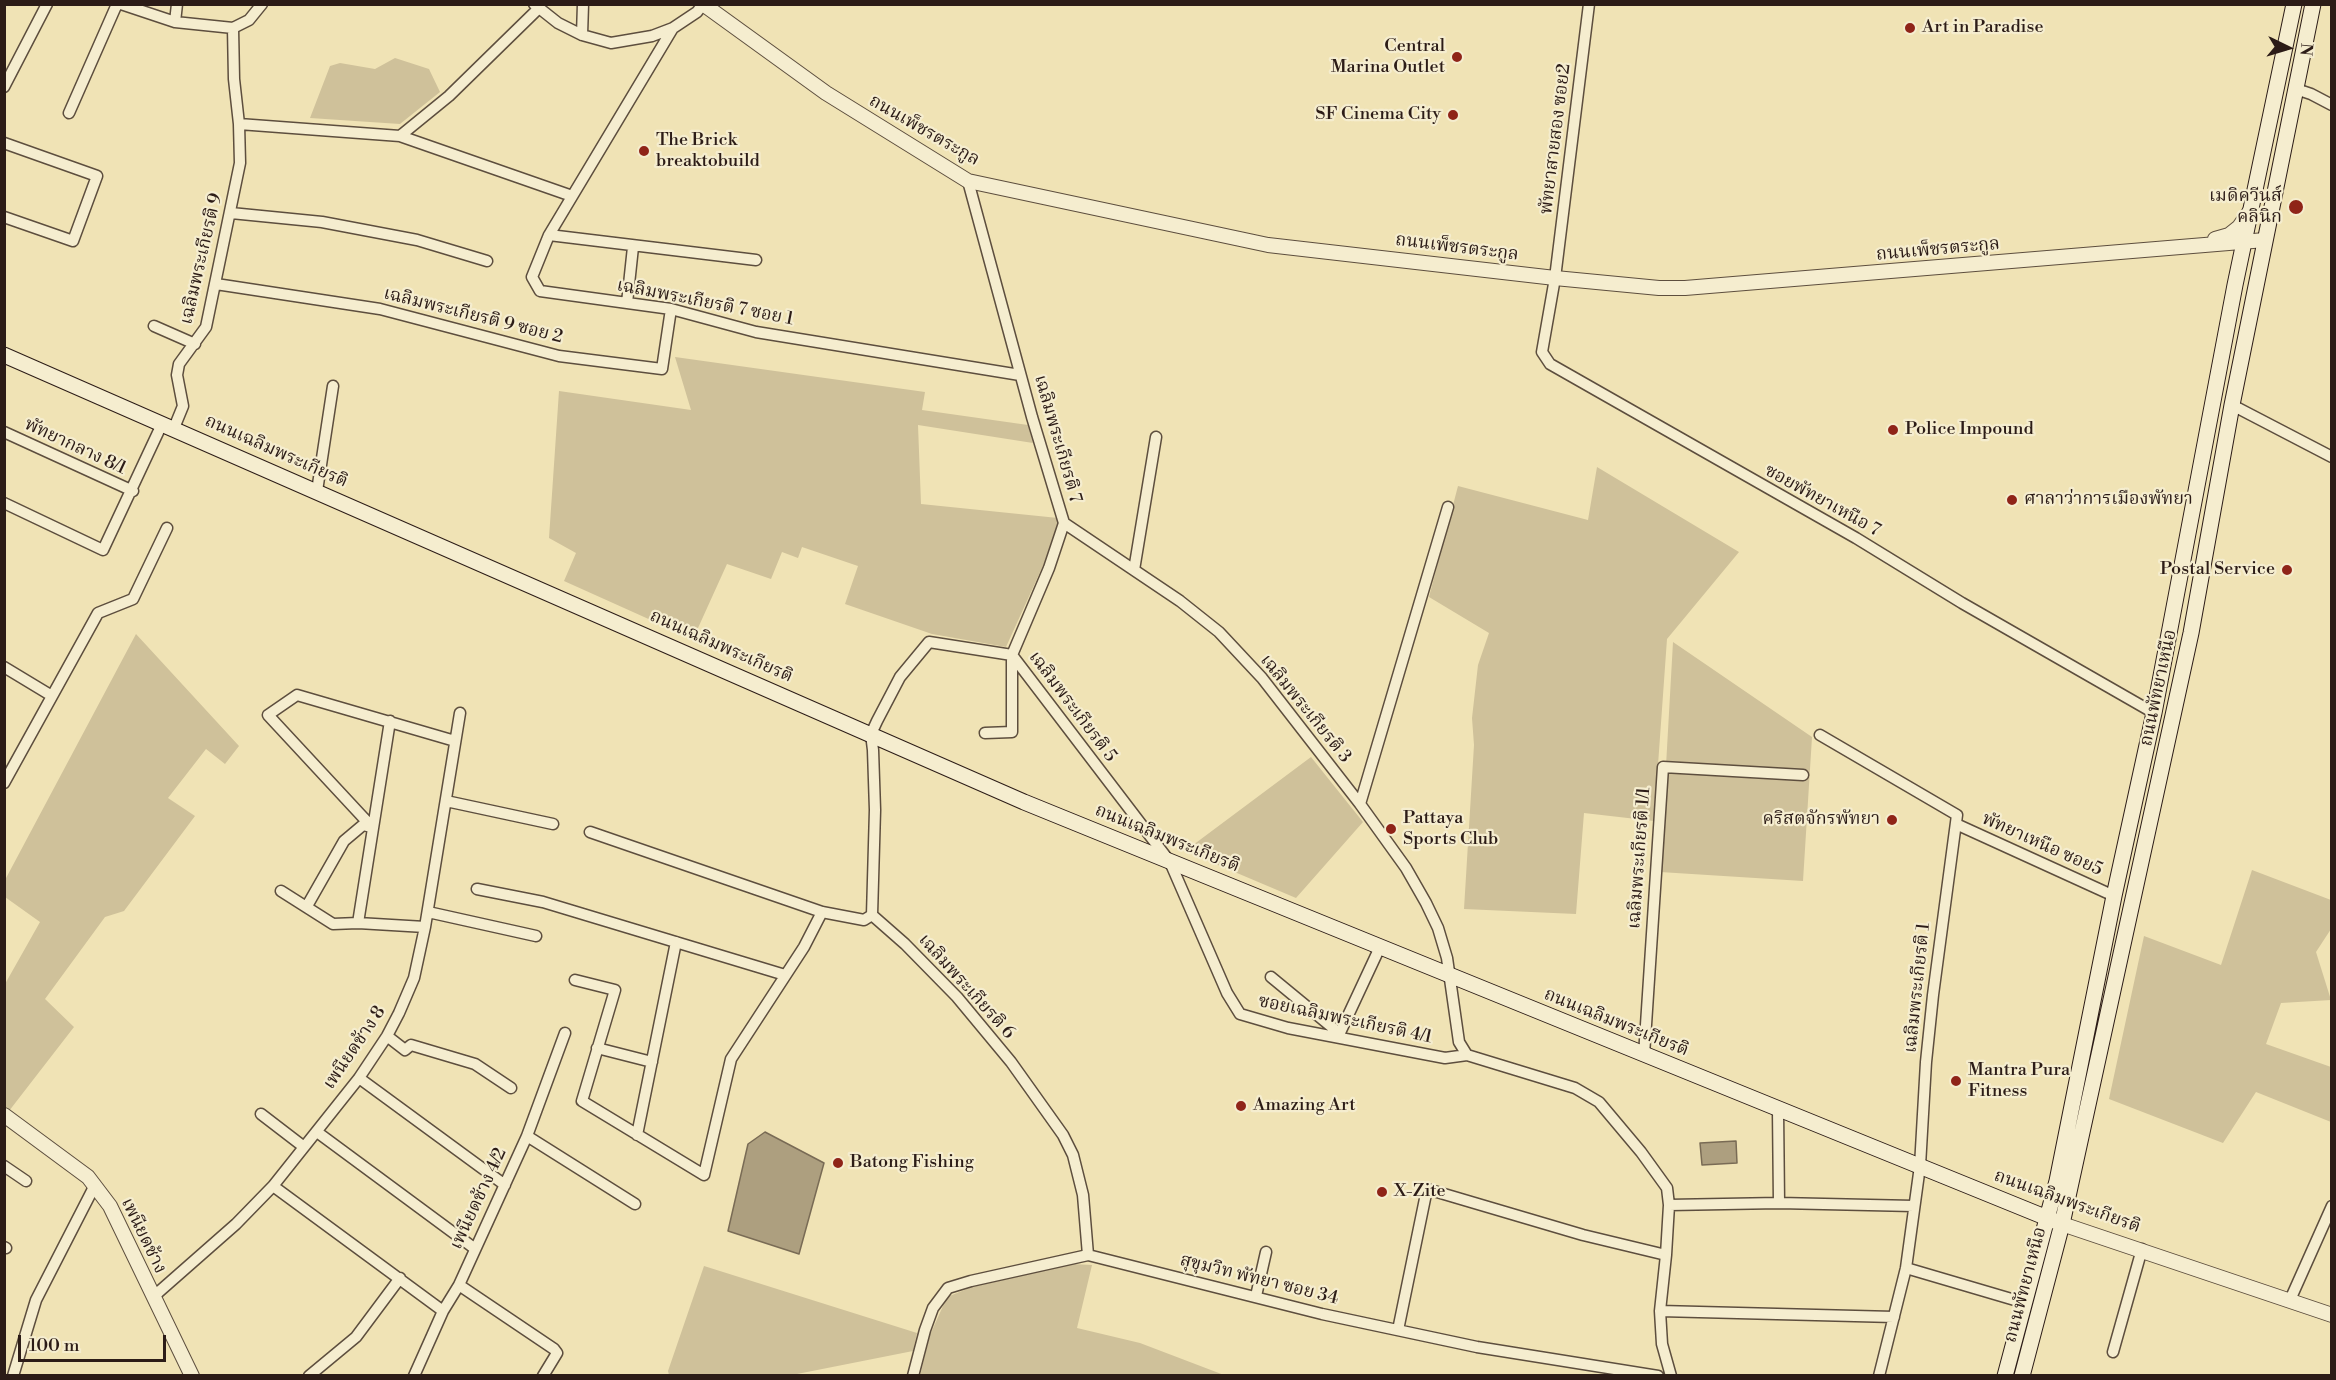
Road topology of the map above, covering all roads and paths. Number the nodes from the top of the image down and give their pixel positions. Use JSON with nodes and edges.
{"nodes":[{"id":1,"x":47,"y":4,"type":"edge"},
{"id":2,"x":119,"y":4,"type":"edge"},
{"id":3,"x":177,"y":4,"type":"edge"},
{"id":4,"x":262,"y":4,"type":"edge"},
{"id":5,"x":583,"y":4,"type":"edge"},
{"id":6,"x":703,"y":4,"type":"edge"},
{"id":7,"x":1589,"y":4,"type":"edge"},
{"id":8,"x":2294,"y":4,"type":"edge"},
{"id":9,"x":2313,"y":4,"type":"edge"},
{"id":10,"x":536,"y":7,"type":"edge"},
{"id":11,"x":175,"y":22,"type":"junction"},
{"id":12,"x":233,"y":28,"type":"junction"},
{"id":13,"x":673,"y":28,"type":"junction"},
{"id":14,"x":582,"y":35,"type":"junction"},
{"id":15,"x":4,"y":87,"type":"edge"},
{"id":16,"x":2296,"y":89,"type":"junction"},
{"id":17,"x":2331,"y":105,"type":"edge"},
{"id":18,"x":69,"y":113,"type":"dead end"},
{"id":19,"x":239,"y":124,"type":"junction"},
{"id":20,"x":400,"y":136,"type":"junction"},
{"id":21,"x":4,"y":143,"type":"edge"},
{"id":22,"x":968,"y":180,"type":"junction"},
{"id":23,"x":572,"y":196,"type":"junction"},
{"id":24,"x":2253,"y":207,"type":"junction"},
{"id":25,"x":231,"y":213,"type":"junction"},
{"id":26,"x":4,"y":217,"type":"edge"},
{"id":27,"x":549,"y":235,"type":"junction"},
{"id":28,"x":2265,"y":240,"type":"junction"},
{"id":29,"x":2245,"y":242,"type":"junction"},
{"id":30,"x":2180,"y":246,"type":"junction"},
{"id":31,"x":633,"y":247,"type":"junction"},
{"id":32,"x":756,"y":260,"type":"dead end"},
{"id":33,"x":487,"y":261,"type":"dead end"},
{"id":34,"x":1555,"y":278,"type":"junction"},
{"id":35,"x":216,"y":284,"type":"junction"},
{"id":36,"x":627,"y":303,"type":"junction"},
{"id":37,"x":671,"y":309,"type":"junction"},
{"id":38,"x":154,"y":326,"type":"dead end"},
{"id":39,"x":195,"y":344,"type":"junction"},
{"id":40,"x":4,"y":356,"type":"edge"},
{"id":41,"x":1020,"y":375,"type":"junction"},
{"id":42,"x":333,"y":386,"type":"dead end"},
{"id":43,"x":2232,"y":405,"type":"junction"},
{"id":44,"x":168,"y":426,"type":"junction"},
{"id":45,"x":4,"y":432,"type":"edge"},
{"id":46,"x":1156,"y":436,"type":"dead end"},
{"id":47,"x":2331,"y":457,"type":"edge"},
{"id":48,"x":133,"y":491,"type":"junction"},
{"id":49,"x":317,"y":491,"type":"junction"},
{"id":50,"x":4,"y":503,"type":"edge"},
{"id":51,"x":1448,"y":507,"type":"dead end"},
{"id":52,"x":1064,"y":523,"type":"junction"},
{"id":53,"x":167,"y":528,"type":"dead end"},
{"id":54,"x":1134,"y":570,"type":"junction"},
{"id":55,"x":1012,"y":655,"type":"junction"},
{"id":56,"x":4,"y":667,"type":"edge"},
{"id":57,"x":52,"y":696,"type":"junction"},
{"id":58,"x":460,"y":713,"type":"dead end"},
{"id":59,"x":2154,"y":713,"type":"junction"},
{"id":60,"x":390,"y":721,"type":"junction"},
{"id":61,"x":871,"y":734,"type":"junction"},
{"id":62,"x":985,"y":734,"type":"dead end"},
{"id":63,"x":1820,"y":735,"type":"dead end"},
{"id":64,"x":455,"y":741,"type":"junction"},
{"id":65,"x":1803,"y":775,"type":"dead end"},
{"id":66,"x":4,"y":783,"type":"edge"},
{"id":67,"x":446,"y":801,"type":"junction"},
{"id":68,"x":1360,"y":804,"type":"junction"},
{"id":69,"x":1957,"y":819,"type":"junction"},
{"id":70,"x":553,"y":824,"type":"dead end"},
{"id":71,"x":372,"y":827,"type":"junction"},
{"id":72,"x":590,"y":832,"type":"dead end"},
{"id":73,"x":1170,"y":862,"type":"junction"},
{"id":74,"x":477,"y":889,"type":"dead end"},
{"id":75,"x":281,"y":891,"type":"dead end"},
{"id":76,"x":2114,"y":896,"type":"junction"},
{"id":77,"x":307,"y":906,"type":"junction"},
{"id":78,"x":428,"y":912,"type":"junction"},
{"id":79,"x":822,"y":912,"type":"junction"},
{"id":80,"x":872,"y":915,"type":"junction"},
{"id":81,"x":358,"y":923,"type":"junction"},
{"id":82,"x":425,"y":927,"type":"junction"},
{"id":83,"x":536,"y":936,"type":"dead end"},
{"id":84,"x":676,"y":942,"type":"junction"},
{"id":85,"x":1380,"y":947,"type":"junction"},
{"id":86,"x":785,"y":975,"type":"junction"},
{"id":87,"x":1448,"y":975,"type":"junction"},
{"id":88,"x":1271,"y":977,"type":"dead end"},
{"id":89,"x":575,"y":980,"type":"dead end"},
{"id":90,"x":566,"y":1033,"type":"dead end"},
{"id":91,"x":1338,"y":1035,"type":"junction"},
{"id":92,"x":387,"y":1036,"type":"junction"},
{"id":93,"x":597,"y":1048,"type":"junction"},
{"id":94,"x":1467,"y":1055,"type":"junction"},
{"id":95,"x":1644,"y":1055,"type":"junction"},
{"id":96,"x":652,"y":1062,"type":"junction"},
{"id":97,"x":359,"y":1078,"type":"junction"},
{"id":98,"x":511,"y":1088,"type":"dead end"},
{"id":99,"x":1778,"y":1110,"type":"junction"},
{"id":100,"x":261,"y":1114,"type":"dead end"},
{"id":101,"x":4,"y":1115,"type":"edge"},
{"id":102,"x":316,"y":1131,"type":"junction"},
{"id":103,"x":637,"y":1135,"type":"junction"},
{"id":104,"x":527,"y":1136,"type":"junction"},
{"id":105,"x":304,"y":1147,"type":"junction"},
{"id":106,"x":4,"y":1166,"type":"edge"},
{"id":107,"x":1920,"y":1166,"type":"junction"},
{"id":108,"x":26,"y":1181,"type":"dead end"},
{"id":109,"x":94,"y":1185,"type":"junction"},
{"id":110,"x":505,"y":1185,"type":"junction"},
{"id":111,"x":273,"y":1186,"type":"junction"},
{"id":112,"x":1779,"y":1203,"type":"junction"},
{"id":113,"x":635,"y":1204,"type":"dead end"},
{"id":114,"x":1669,"y":1205,"type":"junction"},
{"id":115,"x":1914,"y":1206,"type":"junction"},
{"id":116,"x":2331,"y":1206,"type":"edge"},
{"id":117,"x":2054,"y":1221,"type":"junction"},
{"id":118,"x":474,"y":1248,"type":"junction"},
{"id":119,"x":2142,"y":1249,"type":"junction"},
{"id":120,"x":1266,"y":1252,"type":"dead end"},
{"id":121,"x":1088,"y":1255,"type":"junction"},
{"id":122,"x":1666,"y":1255,"type":"junction"},
{"id":123,"x":1906,"y":1268,"type":"junction"},
{"id":124,"x":400,"y":1278,"type":"junction"},
{"id":125,"x":459,"y":1285,"type":"junction"},
{"id":126,"x":1256,"y":1296,"type":"junction"},
{"id":127,"x":153,"y":1297,"type":"junction"},
{"id":128,"x":2290,"y":1300,"type":"junction"},
{"id":129,"x":2025,"y":1303,"type":"junction"},
{"id":130,"x":443,"y":1311,"type":"junction"},
{"id":131,"x":1660,"y":1311,"type":"junction"},
{"id":132,"x":2331,"y":1315,"type":"edge"},
{"id":133,"x":1894,"y":1317,"type":"junction"},
{"id":134,"x":1398,"y":1330,"type":"junction"},
{"id":135,"x":2113,"y":1352,"type":"dead end"},
{"id":136,"x":13,"y":1376,"type":"edge"},
{"id":137,"x":192,"y":1376,"type":"edge"},
{"id":138,"x":309,"y":1376,"type":"edge"},
{"id":139,"x":414,"y":1376,"type":"edge"},
{"id":140,"x":543,"y":1376,"type":"edge"},
{"id":141,"x":913,"y":1376,"type":"edge"},
{"id":142,"x":1658,"y":1376,"type":"edge"},
{"id":143,"x":1671,"y":1376,"type":"edge"},
{"id":144,"x":1879,"y":1376,"type":"edge"},
{"id":145,"x":2005,"y":1376,"type":"edge"},
{"id":146,"x":2022,"y":1376,"type":"edge"}],
"edges":[{"from":1,"to":15,"type":"street"},
{"from":2,"to":11,"type":"street"},
{"from":2,"to":18,"type":"street"},
{"from":3,"to":11,"type":"street"},
{"from":4,"to":12,"type":"street"},
{"from":5,"to":14,"type":"street"},
{"from":6,"to":13,"type":"street"},
{"from":6,"to":22,"type":"street","name":"ถนนเพ็ชรตระกูล"},
{"from":7,"to":34,"type":"street","name":"พัทยาสายสอง ซอย2"},
{"from":8,"to":24,"type":"main road","name":"ถนนพัทยาเหนือ"},
{"from":9,"to":16,"type":"main road","name":"ถนนพัทยาเหนือ"},
{"from":10,"to":14,"type":"street"},
{"from":10,"to":20,"type":"street"},
{"from":11,"to":12,"type":"street"},
{"from":12,"to":19,"type":"street","name":"เฉลิมพระเกียรติ 9"},
{"from":13,"to":14,"type":"street"},
{"from":13,"to":23,"type":"street","name":"เฉลิมพระเกียรติ 7 ซอย 1"},
{"from":16,"to":17,"type":"street"},
{"from":16,"to":28,"type":"main road","name":"ถนนพัทยาเหนือ"},
{"from":19,"to":20,"type":"street"},
{"from":19,"to":25,"type":"street","name":"เฉลิมพระเกียรติ 9"},
{"from":20,"to":23,"type":"street"},
{"from":21,"to":26,"type":"street"},
{"from":22,"to":34,"type":"street","name":"ถนนเพ็ชรตระกูล"},
{"from":22,"to":41,"type":"street","name":"เฉลิมพระเกียรติ 7"},
{"from":23,"to":27,"type":"street","name":"เฉลิมพระเกียรติ 7 ซอย 1"},
{"from":24,"to":29,"type":"main road","name":"ถนนพัทยาเหนือ"},
{"from":24,"to":30,"type":"street"},
{"from":25,"to":33,"type":"street"},
{"from":25,"to":35,"type":"street","name":"เฉลิมพระเกียรติ 9"},
{"from":27,"to":31,"type":"street"},
{"from":27,"to":36,"type":"street","name":"เฉลิมพระเกียรติ 7 ซอย 1"},
{"from":28,"to":29,"type":"street","name":"ถนนเพ็ชรตระกูล"},
{"from":28,"to":43,"type":"main road","name":"ถนนพัทยาเหนือ"},
{"from":29,"to":30,"type":"street","name":"ถนนเพ็ชรตระกูล"},
{"from":29,"to":59,"type":"main road","name":"ถนนพัทยาเหนือ"},
{"from":30,"to":34,"type":"street","name":"ถนนเพ็ชรตระกูล"},
{"from":31,"to":32,"type":"street"},
{"from":31,"to":36,"type":"street"},
{"from":34,"to":59,"type":"street","name":"ซอยพัทยาเหนือ 7"},
{"from":35,"to":37,"type":"street","name":"เฉลิมพระเกียรติ 9 ซอย 2"},
{"from":35,"to":39,"type":"street","name":"เฉลิมพระเกียรติ 9"},
{"from":36,"to":37,"type":"street","name":"เฉลิมพระเกียรติ 7 ซอย 1"},
{"from":37,"to":41,"type":"street","name":"เฉลิมพระเกียรติ 7 ซอย 1"},
{"from":38,"to":39,"type":"street"},
{"from":39,"to":44,"type":"street","name":"เฉลิมพระเกียรติ 9"},
{"from":40,"to":44,"type":"main road","name":"ถนนเฉลิมพระเกียรติ"},
{"from":41,"to":52,"type":"street","name":"เฉลิมพระเกียรติ 7"},
{"from":42,"to":49,"type":"street"},
{"from":43,"to":47,"type":"street"},
{"from":43,"to":117,"type":"main road","name":"ถนนพัทยาเหนือ"},
{"from":44,"to":48,"type":"street","name":"เฉลิมพระเกียรติ 9"},
{"from":44,"to":49,"type":"main road","name":"ถนนเฉลิมพระเกียรติ"},
{"from":45,"to":48,"type":"street","name":"พัทยากลาง 8/1"},
{"from":46,"to":54,"type":"street"},
{"from":48,"to":50,"type":"street","name":"เฉลิมพระเกียรติ 9"},
{"from":49,"to":61,"type":"main road","name":"ถนนเฉลิมพระเกียรติ"},
{"from":51,"to":68,"type":"street"},
{"from":52,"to":54,"type":"street","name":"เฉลิมพระเกียรติ 3"},
{"from":52,"to":55,"type":"street","name":"เฉลิมพระเกียรติ 7"},
{"from":53,"to":57,"type":"street"},
{"from":54,"to":68,"type":"street","name":"เฉลิมพระเกียรติ 3"},
{"from":55,"to":61,"type":"street"},
{"from":55,"to":62,"type":"street","name":"เฉลิมพระเกียรติ 5"},
{"from":55,"to":73,"type":"street","name":"เฉลิมพระเกียรติ 5"},
{"from":56,"to":57,"type":"street"},
{"from":57,"to":66,"type":"street"},
{"from":58,"to":64,"type":"street","name":"เพนียดช้าง 8"},
{"from":59,"to":76,"type":"main road","name":"ถนนพัทยาเหนือ"},
{"from":60,"to":64,"type":"street"},
{"from":60,"to":71,"type":"street"},
{"from":60,"to":71,"type":"street"},
{"from":61,"to":73,"type":"main road","name":"ถนนเฉลิมพระเกียรติ"},
{"from":61,"to":80,"type":"street"},
{"from":63,"to":69,"type":"street","name":"พัทยาเหนือ ซอย5"},
{"from":64,"to":67,"type":"street","name":"เพนียดช้าง 8"},
{"from":65,"to":95,"type":"street","name":"เฉลิมพระเกียรติ 1/1"},
{"from":67,"to":70,"type":"street"},
{"from":67,"to":78,"type":"street","name":"เพนียดช้าง 8"},
{"from":68,"to":87,"type":"street","name":"เฉลิมพระเกียรติ 3"},
{"from":69,"to":76,"type":"street","name":"พัทยาเหนือ ซอย5"},
{"from":69,"to":107,"type":"street","name":"เฉลิมพระเกียรติ 1"},
{"from":71,"to":77,"type":"street"},
{"from":71,"to":81,"type":"street"},
{"from":72,"to":79,"type":"street"},
{"from":73,"to":85,"type":"main road","name":"ถนนเฉลิมพระเกียรติ"},
{"from":73,"to":91,"type":"street","name":"ซอยเฉลิมพระเกียรติ 4/1"},
{"from":74,"to":84,"type":"street"},
{"from":75,"to":77,"type":"street"},
{"from":76,"to":117,"type":"main road","name":"ถนนพัทยาเหนือ"},
{"from":77,"to":81,"type":"street"},
{"from":78,"to":82,"type":"street","name":"เพนียดช้าง 8"},
{"from":78,"to":83,"type":"street"},
{"from":79,"to":80,"type":"street"},
{"from":79,"to":86,"type":"street"},
{"from":80,"to":121,"type":"street","name":"เฉลิมพระเกียรติ 6"},
{"from":81,"to":82,"type":"street"},
{"from":82,"to":92,"type":"street","name":"เพนียดช้าง 8"},
{"from":84,"to":86,"type":"street"},
{"from":84,"to":96,"type":"street"},
{"from":85,"to":87,"type":"main road","name":"ถนนเฉลิมพระเกียรติ"},
{"from":85,"to":91,"type":"street"},
{"from":86,"to":103,"type":"street"},
{"from":87,"to":94,"type":"street","name":"เฉลิมพระเกียรติ 3"},
{"from":87,"to":95,"type":"main road","name":"ถนนเฉลิมพระเกียรติ"},
{"from":88,"to":91,"type":"street"},
{"from":89,"to":93,"type":"street"},
{"from":90,"to":104,"type":"street","name":"เพนียดช้าง 4/2"},
{"from":91,"to":94,"type":"street","name":"ซอยเฉลิมพระเกียรติ 4/1"},
{"from":92,"to":97,"type":"street","name":"เพนียดช้าง 8"},
{"from":92,"to":98,"type":"street"},
{"from":93,"to":96,"type":"street"},
{"from":93,"to":103,"type":"street"},
{"from":94,"to":114,"type":"street","name":"ซอยเฉลิมพระเกียรติ 4/1"},
{"from":95,"to":99,"type":"main road","name":"ถนนเฉลิมพระเกียรติ"},
{"from":96,"to":103,"type":"street"},
{"from":97,"to":102,"type":"street","name":"เพนียดช้าง 8"},
{"from":97,"to":110,"type":"street"},
{"from":99,"to":107,"type":"main road","name":"ถนนเฉลิมพระเกียรติ"},
{"from":99,"to":112,"type":"street"},
{"from":100,"to":105,"type":"street"},
{"from":101,"to":109,"type":"street","name":"เพนียดช้าง"},
{"from":102,"to":105,"type":"street","name":"เพนียดช้าง 8"},
{"from":102,"to":118,"type":"street"},
{"from":104,"to":110,"type":"street","name":"เพนียดช้าง 4/2"},
{"from":104,"to":113,"type":"street"},
{"from":105,"to":111,"type":"street","name":"เพนียดช้าง 8"},
{"from":106,"to":108,"type":"street"},
{"from":107,"to":115,"type":"street","name":"เฉลิมพระเกียรติ 1"},
{"from":107,"to":117,"type":"main road","name":"ถนนเฉลิมพระเกียรติ"},
{"from":109,"to":127,"type":"street","name":"เพนียดช้าง"},
{"from":109,"to":136,"type":"street"},
{"from":110,"to":118,"type":"street","name":"เพนียดช้าง 4/2"},
{"from":111,"to":124,"type":"street"},
{"from":111,"to":127,"type":"street","name":"เพนียดช้าง 8"},
{"from":112,"to":114,"type":"street"},
{"from":112,"to":115,"type":"street"},
{"from":114,"to":122,"type":"street"},
{"from":115,"to":123,"type":"street","name":"เฉลิมพระเกียรติ 1"},
{"from":116,"to":128,"type":"street"},
{"from":117,"to":119,"type":"street","name":"ถนนเฉลิมพระเกียรติ"},
{"from":117,"to":129,"type":"main road","name":"ถนนพัทยาเหนือ"},
{"from":117,"to":146,"type":"main road","name":"ถนนพัทยาเหนือ"},
{"from":118,"to":125,"type":"street","name":"เพนียดช้าง 4/2"},
{"from":119,"to":128,"type":"street","name":"ถนนเฉลิมพระเกียรติ"},
{"from":119,"to":135,"type":"street"},
{"from":120,"to":126,"type":"street"},
{"from":121,"to":126,"type":"street","name":"สุขุมวิท พัทยา ซอย 34"},
{"from":121,"to":141,"type":"street","name":"สุขุมวิท พัทยา ซอย 34"},
{"from":122,"to":131,"type":"street"},
{"from":122,"to":134,"type":"street"},
{"from":123,"to":129,"type":"street"},
{"from":123,"to":133,"type":"street","name":"เฉลิมพระเกียรติ 1"},
{"from":124,"to":130,"type":"street"},
{"from":124,"to":138,"type":"street"},
{"from":125,"to":130,"type":"street","name":"เพนียดช้าง 4/2"},
{"from":125,"to":140,"type":"street"},
{"from":126,"to":134,"type":"street","name":"สุขุมวิท พัทยา ซอย 34"},
{"from":127,"to":137,"type":"street","name":"เพนียดช้าง"},
{"from":128,"to":132,"type":"street","name":"ถนนเฉลิมพระเกียรติ"},
{"from":129,"to":145,"type":"main road","name":"ถนนพัทยาเหนือ"},
{"from":130,"to":139,"type":"street","name":"เพนียดช้าง 4/2"},
{"from":131,"to":133,"type":"street"},
{"from":131,"to":143,"type":"street"},
{"from":133,"to":144,"type":"street","name":"เฉลิมพระเกียรติ 1"},
{"from":134,"to":142,"type":"street","name":"สุขุมวิท พัทยา ซอย 34"}]}
